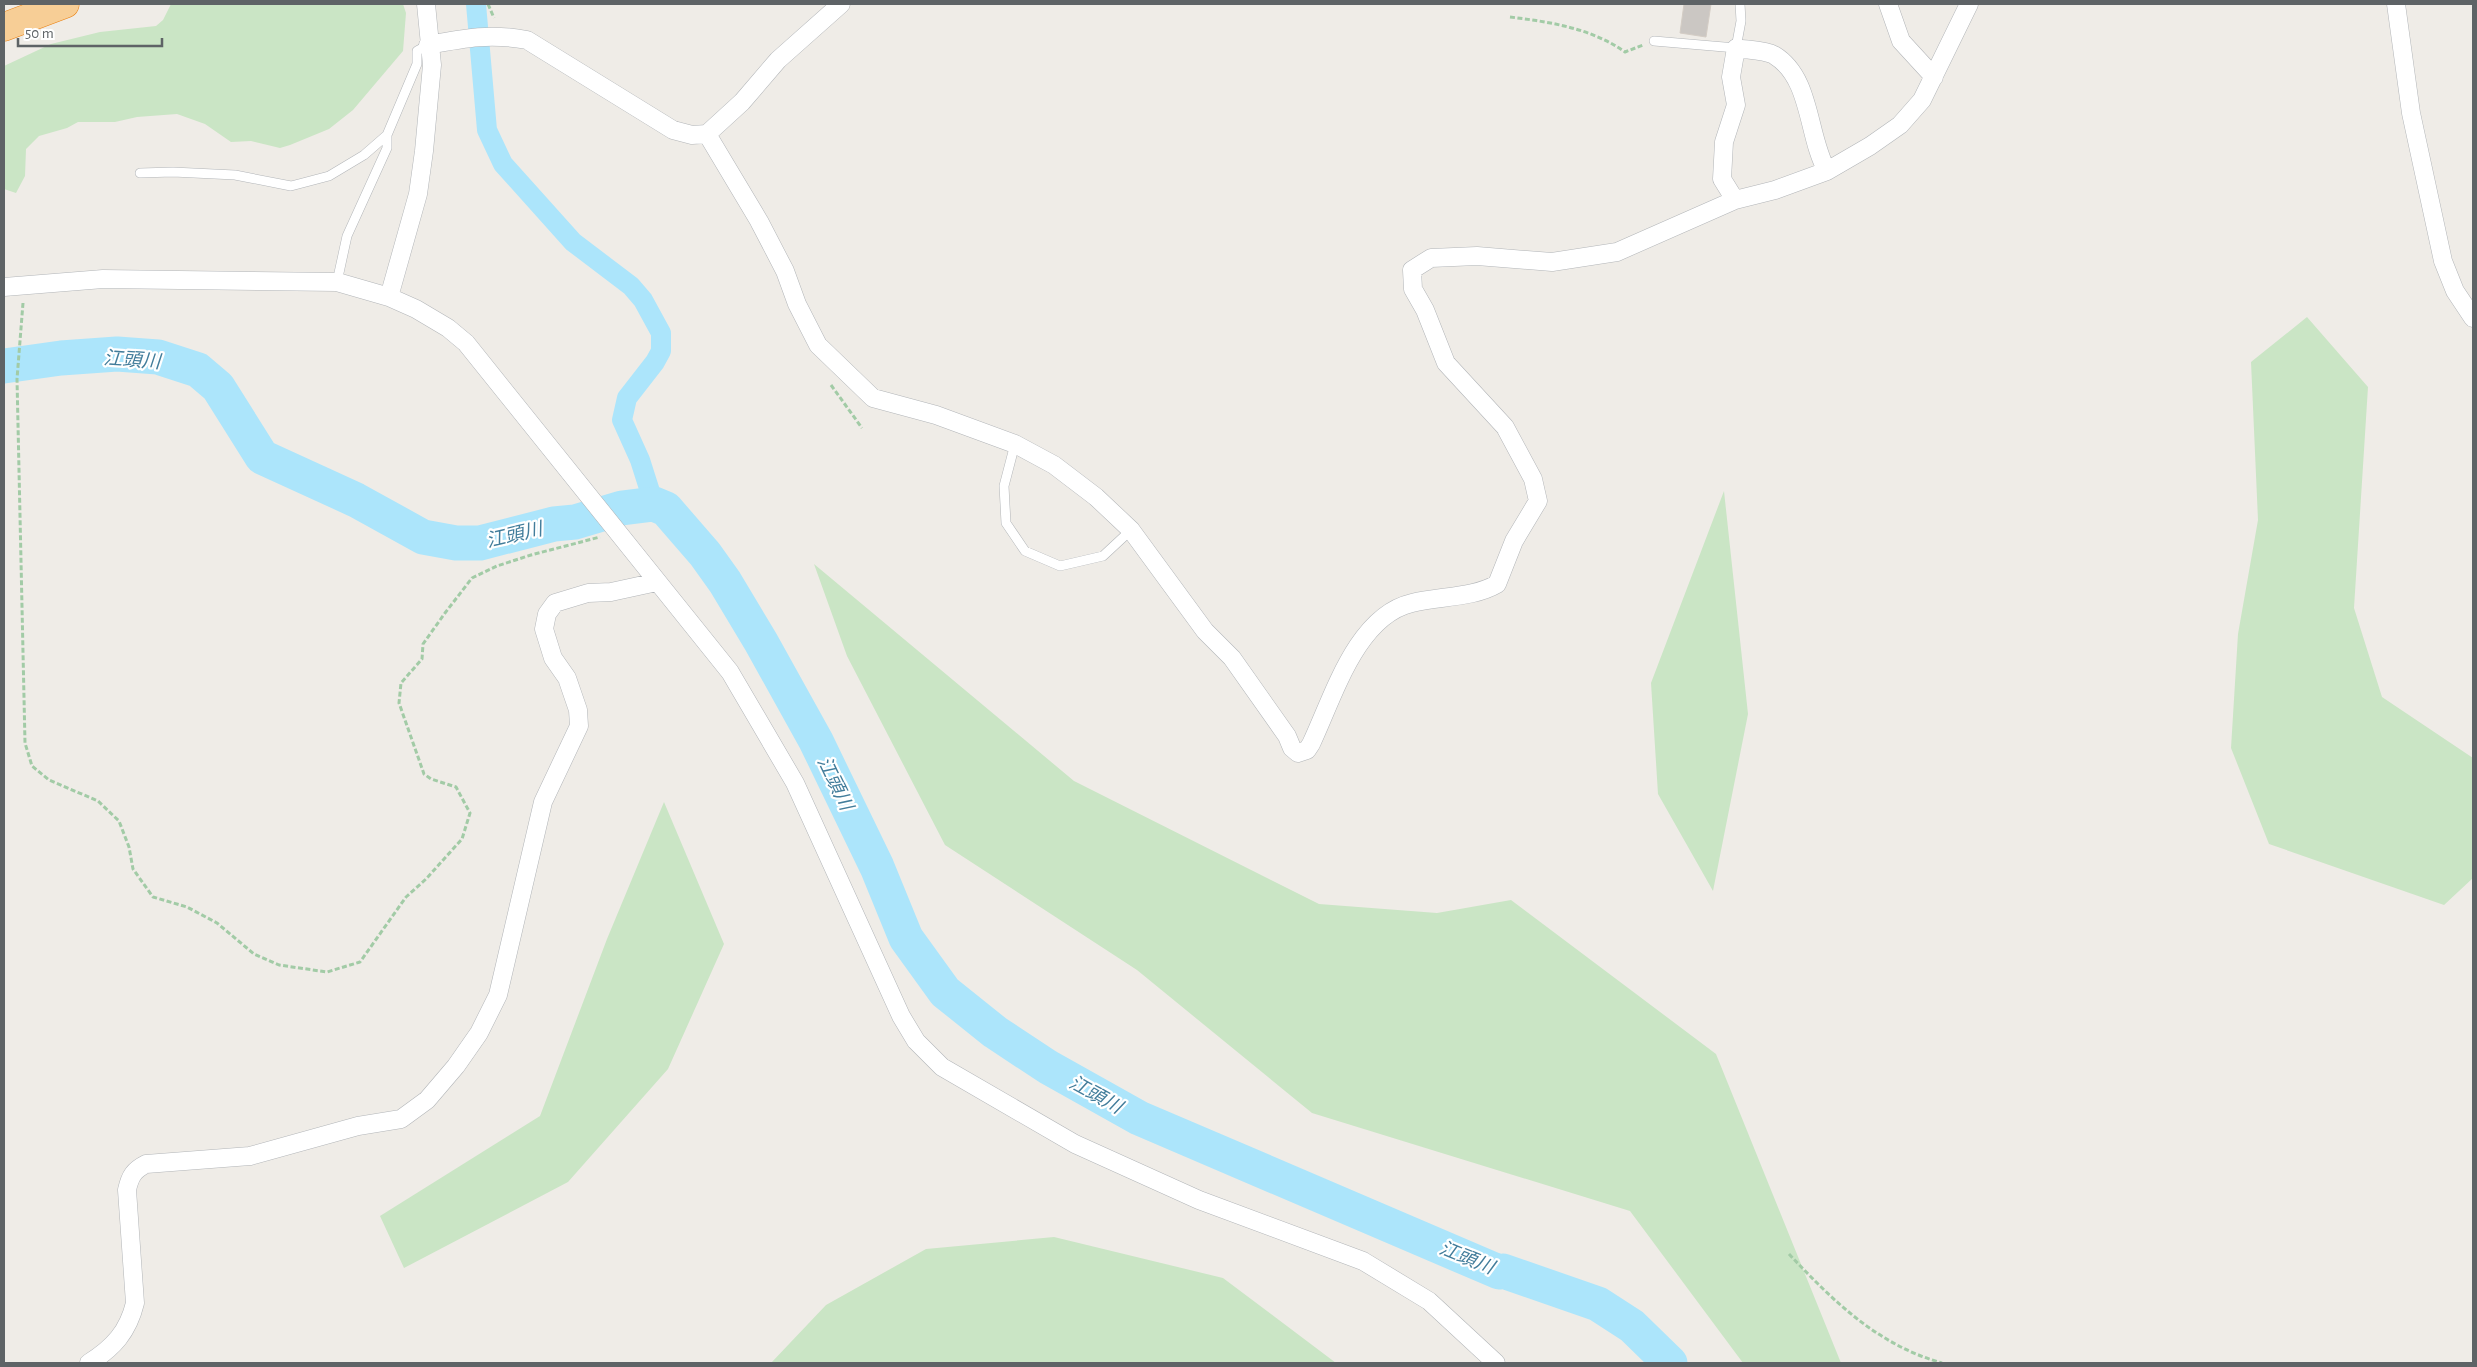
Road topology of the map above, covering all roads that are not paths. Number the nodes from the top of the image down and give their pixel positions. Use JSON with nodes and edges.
{"nodes":[{"id":1,"x":65,"y":4,"type":"edge"},
{"id":2,"x":426,"y":4,"type":"edge"},
{"id":3,"x":841,"y":4,"type":"edge"},
{"id":4,"x":1740,"y":4,"type":"edge"},
{"id":5,"x":1888,"y":4,"type":"edge"},
{"id":6,"x":1969,"y":4,"type":"edge"},
{"id":7,"x":2396,"y":4,"type":"edge"},
{"id":8,"x":4,"y":28,"type":"edge"},
{"id":9,"x":1654,"y":41,"type":"road end"},
{"id":10,"x":428,"y":45,"type":"junction"},
{"id":11,"x":1736,"y":48,"type":"junction"},
{"id":12,"x":1934,"y":77,"type":"junction"},
{"id":13,"x":707,"y":134,"type":"junction"},
{"id":14,"x":387,"y":135,"type":"junction"},
{"id":15,"x":1827,"y":171,"type":"junction"},
{"id":16,"x":140,"y":173,"type":"dead end"},
{"id":17,"x":1735,"y":200,"type":"junction"},
{"id":18,"x":337,"y":282,"type":"junction"},
{"id":19,"x":4,"y":287,"type":"edge"},
{"id":20,"x":388,"y":297,"type":"junction"},
{"id":21,"x":2473,"y":318,"type":"edge"},
{"id":22,"x":1015,"y":444,"type":"junction"},
{"id":23,"x":1131,"y":530,"type":"junction"},
{"id":24,"x":657,"y":582,"type":"junction"},
{"id":25,"x":89,"y":1363,"type":"edge"},
{"id":26,"x":1496,"y":1363,"type":"edge"}],
"edges":[{"from":1,"to":8,"type":"highway"},
{"from":2,"to":10,"type":"street"},
{"from":3,"to":13,"type":"street"},
{"from":4,"to":11,"type":"lane"},
{"from":5,"to":12,"type":"street"},
{"from":6,"to":12,"type":"street"},
{"from":7,"to":21,"type":"street"},
{"from":9,"to":11,"type":"lane"},
{"from":10,"to":13,"type":"street"},
{"from":10,"to":14,"type":"lane"},
{"from":10,"to":20,"type":"street"},
{"from":11,"to":15,"type":"street"},
{"from":11,"to":17,"type":"street"},
{"from":12,"to":15,"type":"street"},
{"from":13,"to":22,"type":"street"},
{"from":14,"to":16,"type":"lane"},
{"from":14,"to":18,"type":"lane"},
{"from":15,"to":17,"type":"street"},
{"from":17,"to":23,"type":"street"},
{"from":18,"to":19,"type":"street"},
{"from":18,"to":20,"type":"street"},
{"from":20,"to":24,"type":"street"},
{"from":22,"to":23,"type":"street"},
{"from":22,"to":23,"type":"lane"},
{"from":24,"to":25,"type":"street"},
{"from":24,"to":26,"type":"street"}]}
